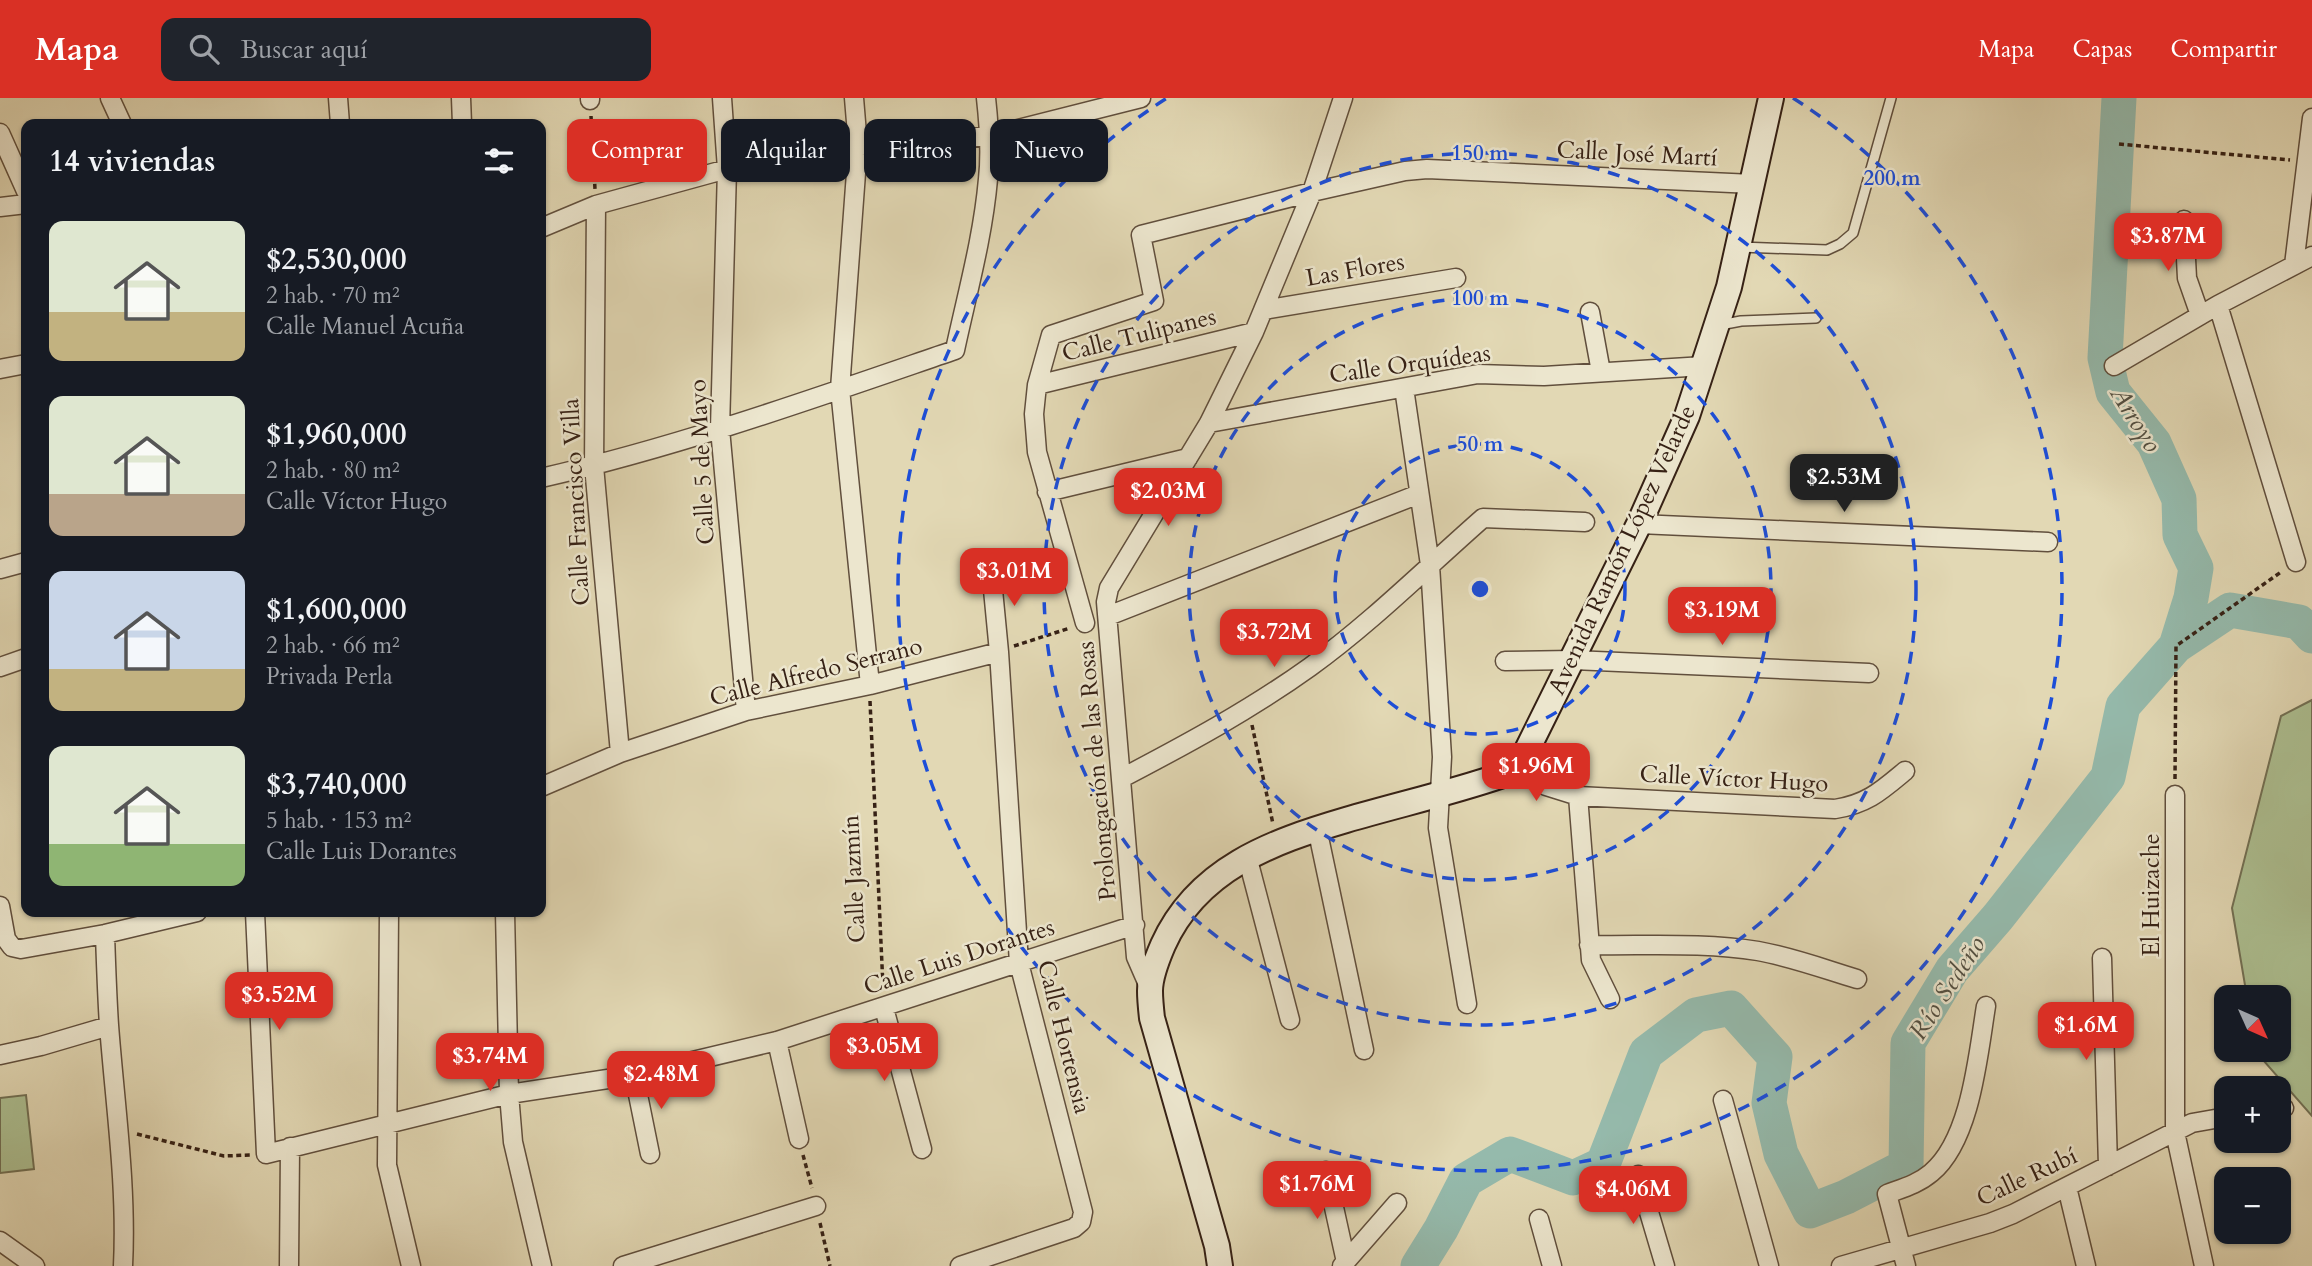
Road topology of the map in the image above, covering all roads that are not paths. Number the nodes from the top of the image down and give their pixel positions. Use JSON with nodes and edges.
{"nodes":[{"id":1,"x":110,"y":98,"type":"edge"},
{"id":2,"x":338,"y":98,"type":"edge"},
{"id":3,"x":461,"y":98,"type":"edge"},
{"id":4,"x":722,"y":98,"type":"edge"},
{"id":5,"x":854,"y":98,"type":"edge"},
{"id":6,"x":986,"y":98,"type":"edge"},
{"id":7,"x":1343,"y":98,"type":"edge"},
{"id":8,"x":1771,"y":98,"type":"edge"},
{"id":9,"x":1891,"y":98,"type":"edge"},
{"id":10,"x":1132,"y":99,"type":"edge"},
{"id":11,"x":2312,"y":118,"type":"edge"},
{"id":12,"x":120,"y":119,"type":"edge"},
{"id":13,"x":340,"y":119,"type":"edge"},
{"id":14,"x":463,"y":119,"type":"edge"},
{"id":15,"x":723,"y":119,"type":"edge"},
{"id":16,"x":1053,"y":119,"type":"edge"},
{"id":17,"x":0,"y":134,"type":"edge"},
{"id":18,"x":990,"y":135,"type":"junction"},
{"id":19,"x":858,"y":145,"type":"junction"},
{"id":20,"x":850,"y":146,"type":"edge"},
{"id":21,"x":721,"y":171,"type":"edge"},
{"id":22,"x":21,"y":180,"type":"edge"},
{"id":23,"x":727,"y":182,"type":"edge"},
{"id":24,"x":1753,"y":184,"type":"junction"},
{"id":25,"x":1312,"y":192,"type":"junction"},
{"id":26,"x":21,"y":205,"type":"edge"},
{"id":27,"x":596,"y":205,"type":"junction"},
{"id":28,"x":0,"y":207,"type":"edge"},
{"id":29,"x":2184,"y":220,"type":"dead end"},
{"id":30,"x":546,"y":226,"type":"edge"},
{"id":31,"x":1738,"y":247,"type":"junction"},
{"id":32,"x":2312,"y":256,"type":"edge"},
{"id":33,"x":2294,"y":265,"type":"junction"},
{"id":34,"x":1456,"y":278,"type":"dead end"},
{"id":35,"x":2218,"y":305,"type":"junction"},
{"id":36,"x":1263,"y":310,"type":"junction"},
{"id":37,"x":1590,"y":312,"type":"dead end"},
{"id":38,"x":2200,"y":315,"type":"junction"},
{"id":39,"x":1816,"y":318,"type":"dead end"},
{"id":40,"x":1717,"y":326,"type":"junction"},
{"id":41,"x":1254,"y":332,"type":"junction"},
{"id":42,"x":21,"y":365,"type":"edge"},
{"id":43,"x":1704,"y":366,"type":"junction"},
{"id":44,"x":2114,"y":366,"type":"dead end"},
{"id":45,"x":0,"y":369,"type":"edge"},
{"id":46,"x":1601,"y":372,"type":"junction"},
{"id":47,"x":1037,"y":385,"type":"junction"},
{"id":48,"x":1404,"y":388,"type":"junction"},
{"id":49,"x":840,"y":389,"type":"junction"},
{"id":50,"x":1209,"y":423,"type":"junction"},
{"id":51,"x":720,"y":429,"type":"junction"},
{"id":52,"x":1188,"y":458,"type":"junction"},
{"id":53,"x":594,"y":466,"type":"junction"},
{"id":54,"x":546,"y":477,"type":"edge"},
{"id":55,"x":1047,"y":492,"type":"junction"},
{"id":56,"x":1419,"y":494,"type":"junction"},
{"id":57,"x":1585,"y":522,"type":"dead end"},
{"id":58,"x":1639,"y":524,"type":"junction"},
{"id":59,"x":2048,"y":542,"type":"dead end"},
{"id":60,"x":2296,"y":562,"type":"road end"},
{"id":61,"x":21,"y":563,"type":"edge"},
{"id":62,"x":1430,"y":565,"type":"junction"},
{"id":63,"x":0,"y":569,"type":"edge"},
{"id":64,"x":991,"y":569,"type":"dead end"},
{"id":65,"x":1108,"y":616,"type":"junction"},
{"id":66,"x":1085,"y":623,"type":"road end"},
{"id":67,"x":999,"y":652,"type":"junction"},
{"id":68,"x":21,"y":660,"type":"edge"},
{"id":69,"x":1573,"y":660,"type":"junction"},
{"id":70,"x":1505,"y":661,"type":"dead end"},
{"id":71,"x":0,"y":667,"type":"edge"},
{"id":72,"x":1870,"y":673,"type":"dead end"},
{"id":73,"x":870,"y":685,"type":"junction"},
{"id":74,"x":746,"y":711,"type":"junction"},
{"id":75,"x":620,"y":753,"type":"junction"},
{"id":76,"x":1517,"y":763,"type":"junction"},
{"id":77,"x":1905,"y":771,"type":"dead end"},
{"id":78,"x":1122,"y":778,"type":"junction"},
{"id":79,"x":546,"y":785,"type":"edge"},
{"id":80,"x":1439,"y":793,"type":"junction"},
{"id":81,"x":2175,"y":795,"type":"road end"},
{"id":82,"x":1578,"y":796,"type":"junction"},
{"id":83,"x":1317,"y":828,"type":"junction"},
{"id":84,"x":1247,"y":856,"type":"junction"},
{"id":85,"x":0,"y":906,"type":"edge"},
{"id":86,"x":151,"y":917,"type":"edge"},
{"id":87,"x":255,"y":917,"type":"edge"},
{"id":88,"x":389,"y":917,"type":"edge"},
{"id":89,"x":505,"y":917,"type":"edge"},
{"id":90,"x":124,"y":920,"type":"edge"},
{"id":91,"x":1135,"y":925,"type":"junction"},
{"id":92,"x":105,"y":934,"type":"junction"},
{"id":93,"x":1589,"y":946,"type":"junction"},
{"id":94,"x":2102,"y":958,"type":"dead end"},
{"id":95,"x":1019,"y":963,"type":"junction"},
{"id":96,"x":1857,"y":979,"type":"dead end"},
{"id":97,"x":1150,"y":989,"type":"junction"},
{"id":98,"x":1610,"y":999,"type":"dead end"},
{"id":99,"x":1467,"y":1004,"type":"dead end"},
{"id":100,"x":1986,"y":1006,"type":"dead end"},
{"id":101,"x":884,"y":1008,"type":"junction"},
{"id":102,"x":1290,"y":1020,"type":"dead end"},
{"id":103,"x":109,"y":1026,"type":"junction"},
{"id":104,"x":777,"y":1041,"type":"junction"},
{"id":105,"x":1364,"y":1050,"type":"dead end"},
{"id":106,"x":0,"y":1055,"type":"edge"},
{"id":107,"x":634,"y":1075,"type":"junction"},
{"id":108,"x":509,"y":1094,"type":"junction"},
{"id":109,"x":1723,"y":1100,"type":"dead end"},
{"id":110,"x":2214,"y":1119,"type":"edge"},
{"id":111,"x":386,"y":1124,"type":"junction"},
{"id":112,"x":2175,"y":1132,"type":"junction"},
{"id":113,"x":799,"y":1139,"type":"dead end"},
{"id":114,"x":290,"y":1147,"type":"junction"},
{"id":115,"x":922,"y":1149,"type":"dead end"},
{"id":116,"x":650,"y":1154,"type":"dead end"},
{"id":117,"x":2108,"y":1166,"type":"junction"},
{"id":118,"x":1326,"y":1171,"type":"dead end"},
{"id":119,"x":1638,"y":1175,"type":"dead end"},
{"id":120,"x":2067,"y":1187,"type":"junction"},
{"id":121,"x":1396,"y":1203,"type":"dead end"},
{"id":122,"x":816,"y":1206,"type":"dead end"},
{"id":123,"x":1539,"y":1219,"type":"dead end"},
{"id":124,"x":0,"y":1241,"type":"edge"},
{"id":125,"x":1903,"y":1258,"type":"edge"},
{"id":126,"x":1344,"y":1264,"type":"edge"},
{"id":127,"x":36,"y":1266,"type":"edge"},
{"id":128,"x":122,"y":1266,"type":"edge"},
{"id":129,"x":289,"y":1266,"type":"edge"},
{"id":130,"x":411,"y":1266,"type":"edge"},
{"id":131,"x":542,"y":1266,"type":"edge"},
{"id":132,"x":622,"y":1266,"type":"edge"},
{"id":133,"x":960,"y":1266,"type":"edge"},
{"id":134,"x":1220,"y":1266,"type":"edge"},
{"id":135,"x":1552,"y":1266,"type":"edge"},
{"id":136,"x":1665,"y":1266,"type":"edge"},
{"id":137,"x":1769,"y":1266,"type":"edge"},
{"id":138,"x":1842,"y":1266,"type":"edge"},
{"id":139,"x":2086,"y":1266,"type":"edge"},
{"id":140,"x":2204,"y":1266,"type":"edge"}],
"edges":[{"from":1,"to":12,"type":"street"},
{"from":2,"to":13,"type":"street"},
{"from":3,"to":14,"type":"street"},
{"from":4,"to":15,"type":"street","name":"Calle 5 de Mayo"},
{"from":5,"to":19,"type":"street"},
{"from":6,"to":18,"type":"street"},
{"from":7,"to":25,"type":"street","name":"Prolongación de las Rosas"},
{"from":8,"to":24,"type":"main road","name":"Avenida Ramón López Velarde"},
{"from":9,"to":31,"type":"lane"},
{"from":10,"to":16,"type":"street"},
{"from":11,"to":33,"type":"street"},
{"from":17,"to":22,"type":"street"},
{"from":18,"to":19,"type":"street"},
{"from":18,"to":49,"type":"street"},
{"from":19,"to":20,"type":"street"},
{"from":19,"to":49,"type":"street"},
{"from":21,"to":27,"type":"street"},
{"from":23,"to":51,"type":"street","name":"Calle 5 de Mayo"},
{"from":24,"to":25,"type":"street","name":"Calle José Martí"},
{"from":24,"to":31,"type":"main road","name":"Avenida Ramón López Velarde"},
{"from":25,"to":36,"type":"street","name":"Prolongación de las Rosas"},
{"from":25,"to":47,"type":"street","name":"Calle José Martí"},
{"from":26,"to":28,"type":"street"},
{"from":27,"to":30,"type":"street"},
{"from":27,"to":53,"type":"street","name":"Calle Francisco Villa"},
{"from":29,"to":38,"type":"street"},
{"from":31,"to":40,"type":"main road","name":"Avenida Ramón López Velarde"},
{"from":32,"to":33,"type":"street"},
{"from":33,"to":35,"type":"street"},
{"from":34,"to":36,"type":"street","name":"Las Flores"},
{"from":35,"to":38,"type":"street"},
{"from":35,"to":60,"type":"street"},
{"from":36,"to":41,"type":"street","name":"Prolongación de las Rosas"},
{"from":37,"to":46,"type":"street"},
{"from":38,"to":44,"type":"street"},
{"from":39,"to":40,"type":"lane"},
{"from":40,"to":43,"type":"main road","name":"Avenida Ramón López Velarde"},
{"from":41,"to":47,"type":"street","name":"Calle Tulipanes"},
{"from":41,"to":50,"type":"street","name":"Prolongación de las Rosas"},
{"from":42,"to":45,"type":"street"},
{"from":43,"to":46,"type":"street","name":"Calle Orquídeas"},
{"from":43,"to":58,"type":"main road","name":"Avenida Ramón López Velarde"},
{"from":46,"to":48,"type":"street","name":"Calle Orquídeas"},
{"from":47,"to":55,"type":"street"},
{"from":48,"to":50,"type":"street","name":"Calle Orquídeas"},
{"from":48,"to":56,"type":"street"},
{"from":49,"to":51,"type":"street"},
{"from":49,"to":73,"type":"street"},
{"from":50,"to":52,"type":"street","name":"Prolongación de las Rosas"},
{"from":51,"to":53,"type":"street"},
{"from":51,"to":74,"type":"street","name":"Calle 5 de Mayo"},
{"from":52,"to":55,"type":"street"},
{"from":52,"to":65,"type":"street","name":"Prolongación de las Rosas"},
{"from":53,"to":54,"type":"street"},
{"from":53,"to":75,"type":"street","name":"Calle Francisco Villa"},
{"from":55,"to":66,"type":"street"},
{"from":56,"to":62,"type":"street"},
{"from":56,"to":65,"type":"street"},
{"from":57,"to":62,"type":"street"},
{"from":58,"to":59,"type":"street"},
{"from":58,"to":69,"type":"main road","name":"Avenida Ramón López Velarde"},
{"from":61,"to":63,"type":"street"},
{"from":62,"to":78,"type":"street"},
{"from":62,"to":80,"type":"street"},
{"from":64,"to":67,"type":"street","name":"Calle Hortensia"},
{"from":65,"to":78,"type":"street","name":"Prolongación de las Rosas"},
{"from":67,"to":73,"type":"street","name":"Calle Alfredo Serrano"},
{"from":67,"to":95,"type":"street","name":"Calle Hortensia"},
{"from":68,"to":71,"type":"street"},
{"from":69,"to":70,"type":"street"},
{"from":69,"to":72,"type":"street"},
{"from":69,"to":76,"type":"main road","name":"Avenida Ramón López Velarde"},
{"from":73,"to":74,"type":"street","name":"Calle Alfredo Serrano"},
{"from":74,"to":75,"type":"street","name":"Calle Alfredo Serrano"},
{"from":75,"to":79,"type":"street","name":"Calle Alfredo Serrano"},
{"from":76,"to":80,"type":"main road","name":"Avenida Ramón López Velarde"},
{"from":76,"to":82,"type":"street","name":"Calle Víctor Hugo"},
{"from":77,"to":82,"type":"street","name":"Calle Víctor Hugo"},
{"from":78,"to":91,"type":"street","name":"Prolongación de las Rosas"},
{"from":80,"to":83,"type":"main road","name":"Avenida Ramón López Velarde"},
{"from":80,"to":99,"type":"street"},
{"from":81,"to":112,"type":"street","name":"El Huizache"},
{"from":82,"to":93,"type":"street"},
{"from":83,"to":84,"type":"main road","name":"Avenida Ramón López Velarde"},
{"from":83,"to":105,"type":"street"},
{"from":84,"to":97,"type":"main road","name":"Avenida Ramón López Velarde"},
{"from":84,"to":102,"type":"street"},
{"from":85,"to":92,"type":"street"},
{"from":86,"to":90,"type":"street"},
{"from":87,"to":114,"type":"street","name":"Calle Luis Dorantes"},
{"from":88,"to":111,"type":"street"},
{"from":89,"to":108,"type":"street"},
{"from":90,"to":92,"type":"street"},
{"from":91,"to":95,"type":"street","name":"Calle Luis Dorantes"},
{"from":91,"to":97,"type":"street","name":"Prolongación de las Rosas"},
{"from":92,"to":103,"type":"street"},
{"from":93,"to":96,"type":"street"},
{"from":93,"to":98,"type":"street"},
{"from":94,"to":117,"type":"street"},
{"from":95,"to":101,"type":"street","name":"Calle Luis Dorantes"},
{"from":95,"to":133,"type":"street","name":"Calle Hortensia"},
{"from":97,"to":134,"type":"main road","name":"Avenida Ramón López Velarde"},
{"from":100,"to":125,"type":"street"},
{"from":101,"to":104,"type":"street","name":"Calle Luis Dorantes"},
{"from":101,"to":115,"type":"street"},
{"from":103,"to":106,"type":"street"},
{"from":103,"to":128,"type":"street"},
{"from":104,"to":107,"type":"street","name":"Calle Luis Dorantes"},
{"from":104,"to":113,"type":"street"},
{"from":107,"to":108,"type":"street","name":"Calle Luis Dorantes"},
{"from":107,"to":116,"type":"street"},
{"from":108,"to":111,"type":"street","name":"Calle Luis Dorantes"},
{"from":108,"to":131,"type":"street"},
{"from":109,"to":137,"type":"street"},
{"from":110,"to":112,"type":"street","name":"Calle Rubí"},
{"from":111,"to":114,"type":"street","name":"Calle Luis Dorantes"},
{"from":111,"to":130,"type":"street"},
{"from":112,"to":117,"type":"street","name":"Calle Rubí"},
{"from":112,"to":140,"type":"street","name":"El Huizache"},
{"from":114,"to":129,"type":"street"},
{"from":117,"to":120,"type":"street","name":"Calle Rubí"},
{"from":118,"to":126,"type":"street"},
{"from":119,"to":136,"type":"street"},
{"from":120,"to":125,"type":"street","name":"Calle Rubí"},
{"from":120,"to":139,"type":"street"},
{"from":121,"to":126,"type":"street"},
{"from":122,"to":132,"type":"street"},
{"from":123,"to":135,"type":"street"},
{"from":124,"to":127,"type":"street"},
{"from":125,"to":138,"type":"street","name":"Calle Rubí"}]}
